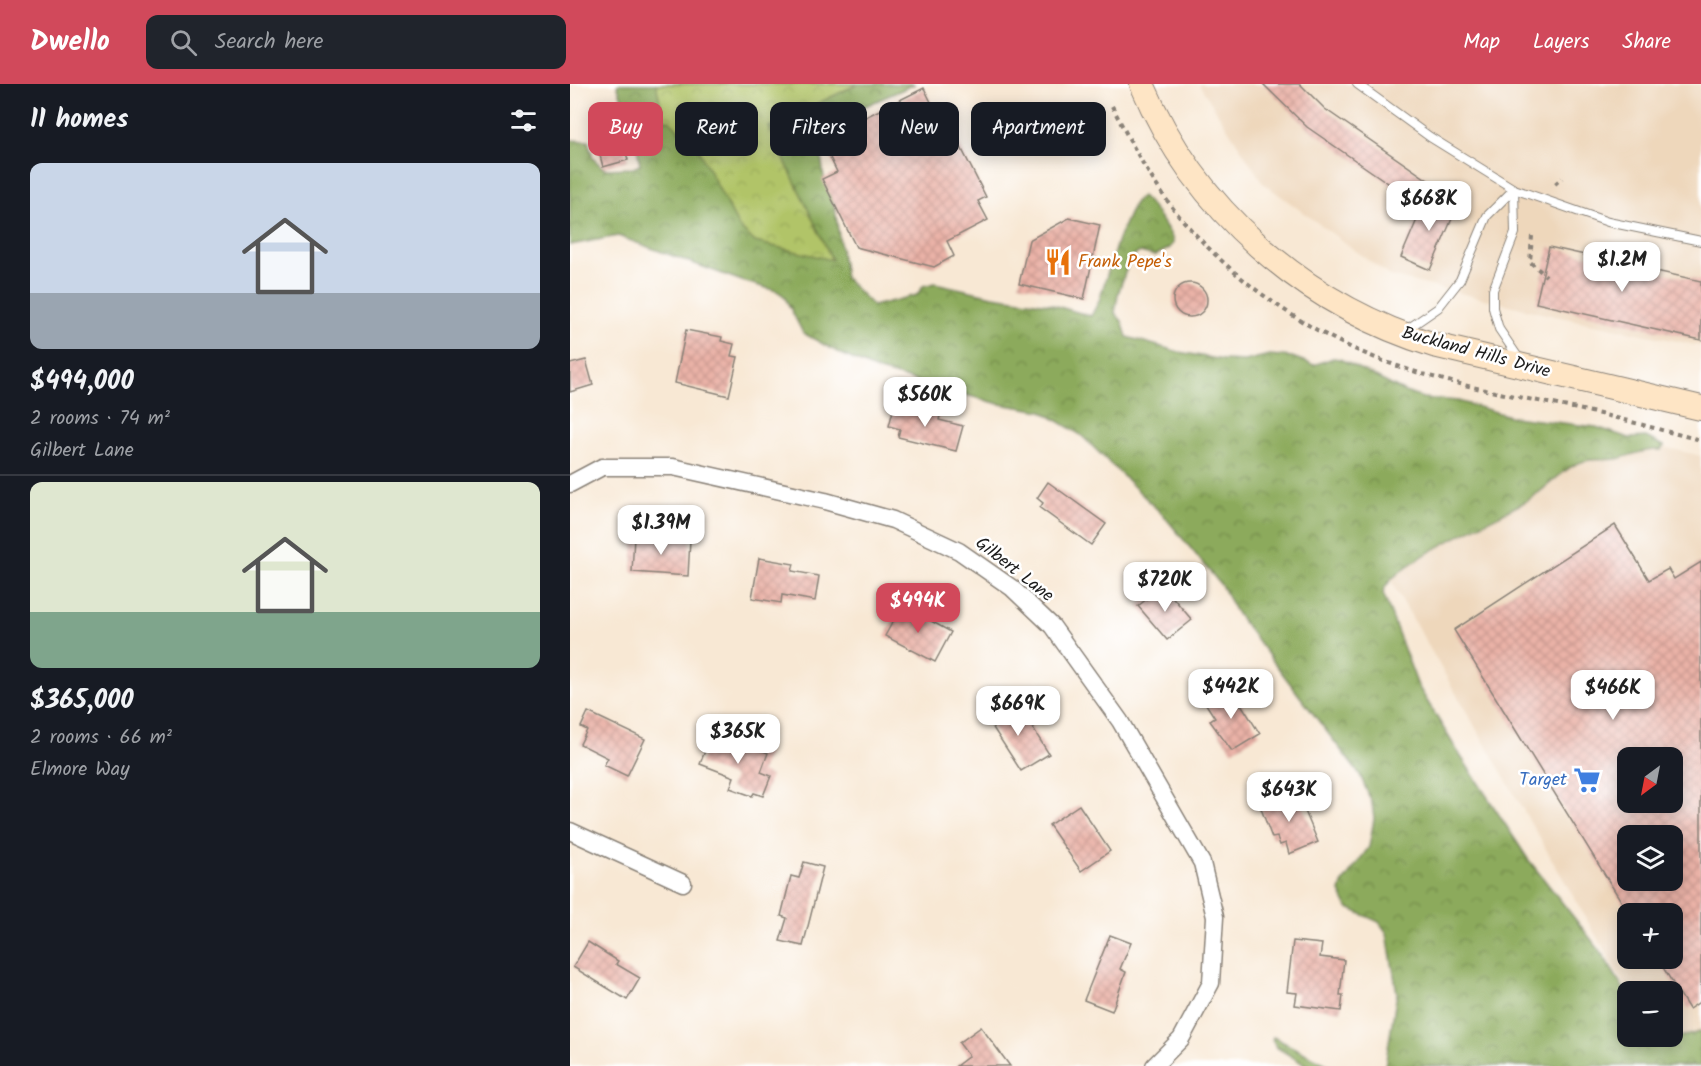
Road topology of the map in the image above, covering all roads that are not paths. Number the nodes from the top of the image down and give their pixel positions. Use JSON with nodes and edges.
{"nodes":[{"id":1,"x":1142,"y":84,"type":"edge"},
{"id":2,"x":1357,"y":84,"type":"edge"},
{"id":3,"x":1514,"y":189,"type":"junction"},
{"id":4,"x":1701,"y":241,"type":"edge"},
{"id":5,"x":1401,"y":334,"type":"junction"},
{"id":6,"x":1524,"y":367,"type":"junction"},
{"id":7,"x":1701,"y":408,"type":"edge"},
{"id":8,"x":570,"y":484,"type":"edge"},
{"id":9,"x":570,"y":831,"type":"edge"},
{"id":10,"x":683,"y":883,"type":"dead end"},
{"id":11,"x":1154,"y":1066,"type":"edge"}],
"edges":[{"from":1,"to":5,"type":"street","name":"Buckland Hills Drive"},
{"from":2,"to":3,"type":"lane"},
{"from":3,"to":4,"type":"lane"},
{"from":3,"to":5,"type":"lane"},
{"from":3,"to":6,"type":"lane"},
{"from":5,"to":6,"type":"street","name":"Buckland Hills Drive"},
{"from":6,"to":7,"type":"street","name":"Buckland Hills Drive"},
{"from":8,"to":11,"type":"street","name":"Gilbert Lane"},
{"from":9,"to":10,"type":"street"}]}
